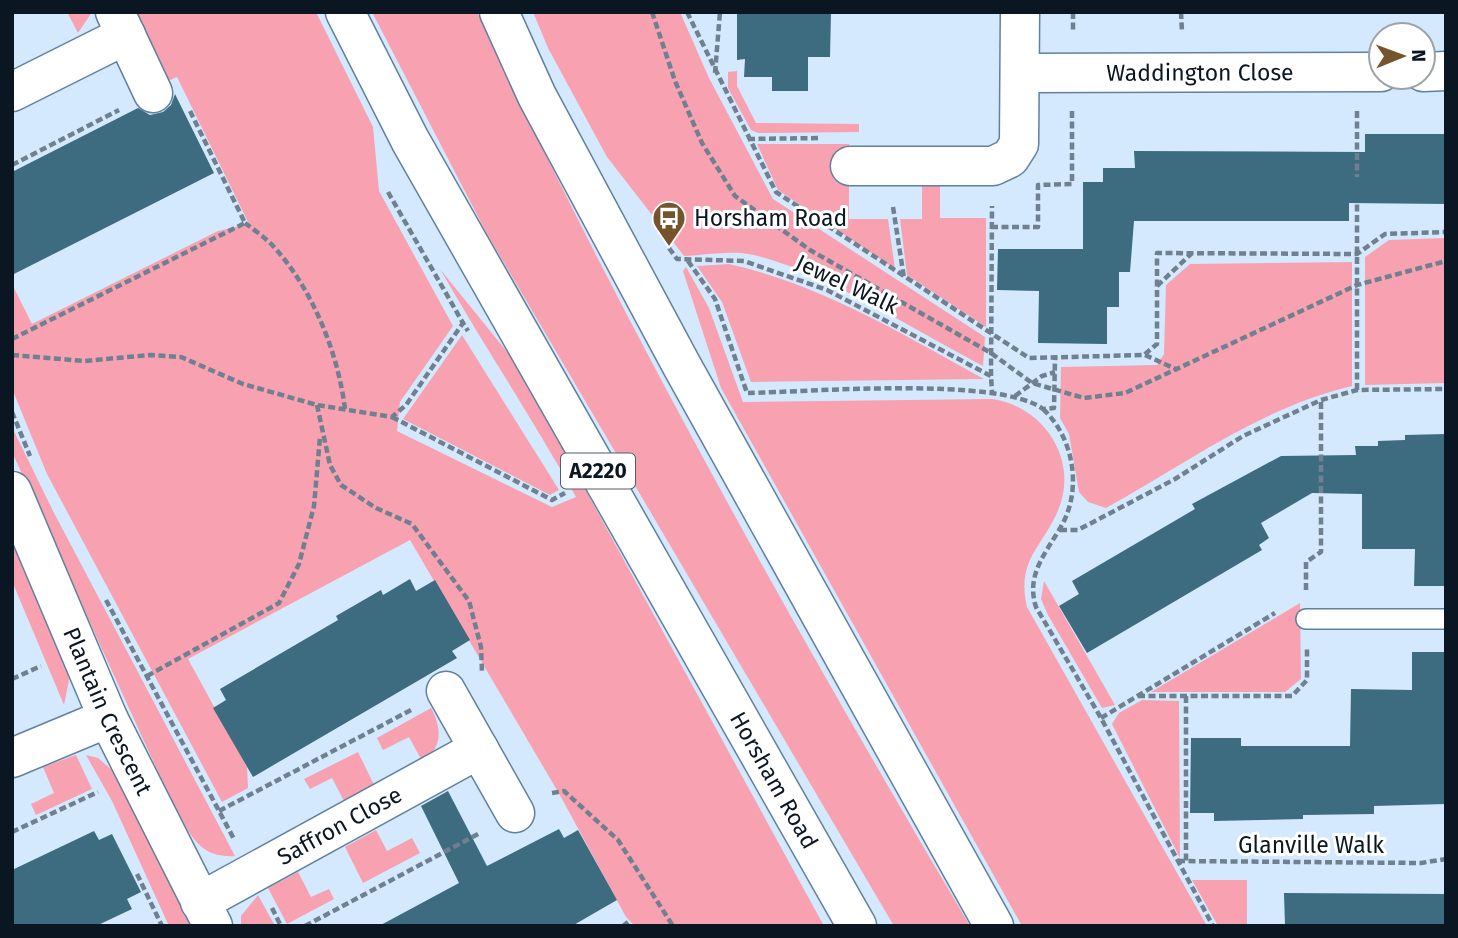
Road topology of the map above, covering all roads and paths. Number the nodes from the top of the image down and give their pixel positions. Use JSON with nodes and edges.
{"nodes":[{"id":1,"x":345,"y":12,"type":"edge"},
{"id":2,"x":499,"y":12,"type":"edge"},
{"id":3,"x":652,"y":12,"type":"edge"},
{"id":4,"x":687,"y":12,"type":"edge"},
{"id":5,"x":720,"y":12,"type":"edge"},
{"id":6,"x":1020,"y":12,"type":"edge"},
{"id":7,"x":120,"y":24,"type":"edge"},
{"id":8,"x":1367,"y":72,"type":"edge"},
{"id":9,"x":1020,"y":73,"type":"junction"},
{"id":10,"x":715,"y":74,"type":"junction"},
{"id":11,"x":1371,"y":91,"type":"edge"},
{"id":12,"x":12,"y":92,"type":"edge"},
{"id":13,"x":153,"y":93,"type":"joint"},
{"id":14,"x":202,"y":136,"type":"dead end"},
{"id":15,"x":12,"y":165,"type":"edge"},
{"id":16,"x":850,"y":166,"type":"dead end"},
{"id":17,"x":993,"y":166,"type":"junction"},
{"id":18,"x":1357,"y":177,"type":"dead end"},
{"id":19,"x":388,"y":192,"type":"dead end"},
{"id":20,"x":1357,"y":203,"type":"dead end"},
{"id":21,"x":245,"y":223,"type":"junction"},
{"id":22,"x":1446,"y":232,"type":"edge"},
{"id":23,"x":668,"y":248,"type":"dead end"},
{"id":24,"x":1192,"y":253,"type":"junction"},
{"id":25,"x":1357,"y":254,"type":"junction"},
{"id":26,"x":688,"y":261,"type":"junction"},
{"id":27,"x":1446,"y":261,"type":"edge"},
{"id":28,"x":1357,"y":285,"type":"junction"},
{"id":29,"x":1157,"y":286,"type":"junction"},
{"id":30,"x":463,"y":323,"type":"junction"},
{"id":31,"x":470,"y":334,"type":"dead end"},
{"id":32,"x":990,"y":336,"type":"junction"},
{"id":33,"x":12,"y":339,"type":"edge"},
{"id":34,"x":991,"y":354,"type":"junction"},
{"id":35,"x":12,"y":355,"type":"edge"},
{"id":36,"x":1144,"y":355,"type":"junction"},
{"id":37,"x":1055,"y":358,"type":"junction"},
{"id":38,"x":1179,"y":370,"type":"junction"},
{"id":39,"x":1055,"y":372,"type":"junction"},
{"id":40,"x":990,"y":376,"type":"junction"},
{"id":41,"x":1032,"y":383,"type":"junction"},
{"id":42,"x":1446,"y":389,"type":"edge"},
{"id":43,"x":1357,"y":390,"type":"junction"},
{"id":44,"x":1054,"y":391,"type":"junction"},
{"id":45,"x":992,"y":392,"type":"junction"},
{"id":46,"x":1015,"y":396,"type":"junction"},
{"id":47,"x":317,"y":405,"type":"junction"},
{"id":48,"x":1043,"y":409,"type":"junction"},
{"id":49,"x":345,"y":410,"type":"junction"},
{"id":50,"x":12,"y":412,"type":"edge"},
{"id":51,"x":392,"y":416,"type":"junction"},
{"id":52,"x":321,"y":433,"type":"junction"},
{"id":53,"x":23,"y":478,"type":"edge"},
{"id":54,"x":567,"y":492,"type":"dead end"},
{"id":55,"x":1059,"y":530,"type":"junction"},
{"id":56,"x":103,"y":594,"type":"dead end"},
{"id":57,"x":1286,"y":606,"type":"dead end"},
{"id":58,"x":1306,"y":618,"type":"dead end"},
{"id":59,"x":1446,"y":619,"type":"edge"},
{"id":60,"x":41,"y":666,"type":"dead end"},
{"id":61,"x":482,"y":672,"type":"junction"},
{"id":62,"x":147,"y":676,"type":"junction"},
{"id":63,"x":12,"y":679,"type":"edge"},
{"id":64,"x":489,"y":684,"type":"dead end"},
{"id":65,"x":446,"y":691,"type":"junction"},
{"id":66,"x":1186,"y":696,"type":"dead end"},
{"id":67,"x":108,"y":718,"type":"junction"},
{"id":68,"x":1101,"y":718,"type":"junction"},
{"id":69,"x":480,"y":749,"type":"junction"},
{"id":70,"x":12,"y":758,"type":"edge"},
{"id":71,"x":545,"y":781,"type":"dead end"},
{"id":72,"x":98,"y":792,"type":"dead end"},
{"id":73,"x":552,"y":793,"type":"junction"},
{"id":74,"x":219,"y":811,"type":"junction"},
{"id":75,"x":515,"y":813,"type":"junction"},
{"id":76,"x":12,"y":832,"type":"edge"},
{"id":77,"x":1446,"y":859,"type":"edge"},
{"id":78,"x":1177,"y":861,"type":"junction"},
{"id":79,"x":1186,"y":861,"type":"junction"},
{"id":80,"x":253,"y":874,"type":"junction"},
{"id":81,"x":207,"y":914,"type":"edge"},
{"id":82,"x":281,"y":926,"type":"edge"},
{"id":83,"x":304,"y":926,"type":"edge"},
{"id":84,"x":673,"y":926,"type":"edge"},
{"id":85,"x":858,"y":926,"type":"edge"},
{"id":86,"x":995,"y":926,"type":"edge"},
{"id":87,"x":1213,"y":926,"type":"edge"}],
"edges":[{"from":1,"to":85,"type":"main road","name":"Horsham Road","number":"A2220"},
{"from":2,"to":86,"type":"main road"},
{"from":3,"to":34,"type":"path"},
{"from":4,"to":10,"type":"path"},
{"from":5,"to":10,"type":"path"},
{"from":6,"to":9,"type":"main road"},
{"from":7,"to":12,"type":"main road"},
{"from":7,"to":13,"type":"main road"},
{"from":8,"to":9,"type":"main road","name":"Waddington Close"},
{"from":9,"to":17,"type":"main road"},
{"from":10,"to":32,"type":"path"},
{"from":11,"to":18,"type":"path"},
{"from":13,"to":15,"type":"path"},
{"from":14,"to":21,"type":"path"},
{"from":16,"to":17,"type":"main road"},
{"from":17,"to":32,"type":"path"},
{"from":19,"to":30,"type":"path"},
{"from":20,"to":25,"type":"path"},
{"from":21,"to":33,"type":"path"},
{"from":21,"to":49,"type":"path"},
{"from":22,"to":25,"type":"path"},
{"from":23,"to":26,"type":"path"},
{"from":24,"to":25,"type":"path"},
{"from":24,"to":29,"type":"path"},
{"from":24,"to":29,"type":"path"},
{"from":25,"to":28,"type":"path"},
{"from":26,"to":40,"type":"path","name":"Jewel Walk"},
{"from":26,"to":45,"type":"path"},
{"from":27,"to":28,"type":"path"},
{"from":28,"to":38,"type":"path"},
{"from":28,"to":43,"type":"path"},
{"from":29,"to":36,"type":"path"},
{"from":30,"to":31,"type":"path"},
{"from":30,"to":51,"type":"path"},
{"from":32,"to":34,"type":"path"},
{"from":32,"to":37,"type":"path"},
{"from":34,"to":40,"type":"path"},
{"from":34,"to":41,"type":"path"},
{"from":35,"to":47,"type":"path"},
{"from":36,"to":37,"type":"path"},
{"from":36,"to":38,"type":"path"},
{"from":37,"to":39,"type":"path"},
{"from":38,"to":44,"type":"path"},
{"from":39,"to":41,"type":"path"},
{"from":39,"to":44,"type":"path"},
{"from":40,"to":45,"type":"path"},
{"from":41,"to":44,"type":"path"},
{"from":41,"to":46,"type":"path"},
{"from":42,"to":43,"type":"path"},
{"from":43,"to":55,"type":"path"},
{"from":44,"to":48,"type":"path"},
{"from":45,"to":46,"type":"path"},
{"from":46,"to":48,"type":"path"},
{"from":47,"to":49,"type":"path"},
{"from":47,"to":52,"type":"path"},
{"from":48,"to":55,"type":"path"},
{"from":49,"to":51,"type":"path"},
{"from":50,"to":53,"type":"path"},
{"from":51,"to":54,"type":"path"},
{"from":52,"to":61,"type":"path"},
{"from":52,"to":62,"type":"path"},
{"from":53,"to":67,"type":"main road","name":"Plantain Crescent"},
{"from":55,"to":68,"type":"path"},
{"from":56,"to":62,"type":"path"},
{"from":57,"to":68,"type":"path"},
{"from":58,"to":59,"type":"lane"},
{"from":60,"to":63,"type":"path"},
{"from":61,"to":64,"type":"path"},
{"from":61,"to":65,"type":"path"},
{"from":62,"to":74,"type":"path"},
{"from":65,"to":69,"type":"main road"},
{"from":65,"to":74,"type":"path"},
{"from":66,"to":79,"type":"path"},
{"from":67,"to":70,"type":"main road"},
{"from":67,"to":81,"type":"main road","name":"Plantain Crescent"},
{"from":68,"to":78,"type":"path"},
{"from":69,"to":75,"type":"main road"},
{"from":69,"to":80,"type":"main road","name":"Saffron Close"},
{"from":71,"to":73,"type":"path"},
{"from":72,"to":76,"type":"path"},
{"from":73,"to":75,"type":"path"},
{"from":73,"to":84,"type":"path"},
{"from":74,"to":80,"type":"path"},
{"from":75,"to":83,"type":"path"},
{"from":77,"to":79,"type":"path","name":"Glanville Walk"},
{"from":78,"to":79,"type":"path","name":"Glanville Walk"},
{"from":78,"to":87,"type":"path"},
{"from":80,"to":81,"type":"main road","name":"Saffron Close"},
{"from":80,"to":82,"type":"path"}]}
